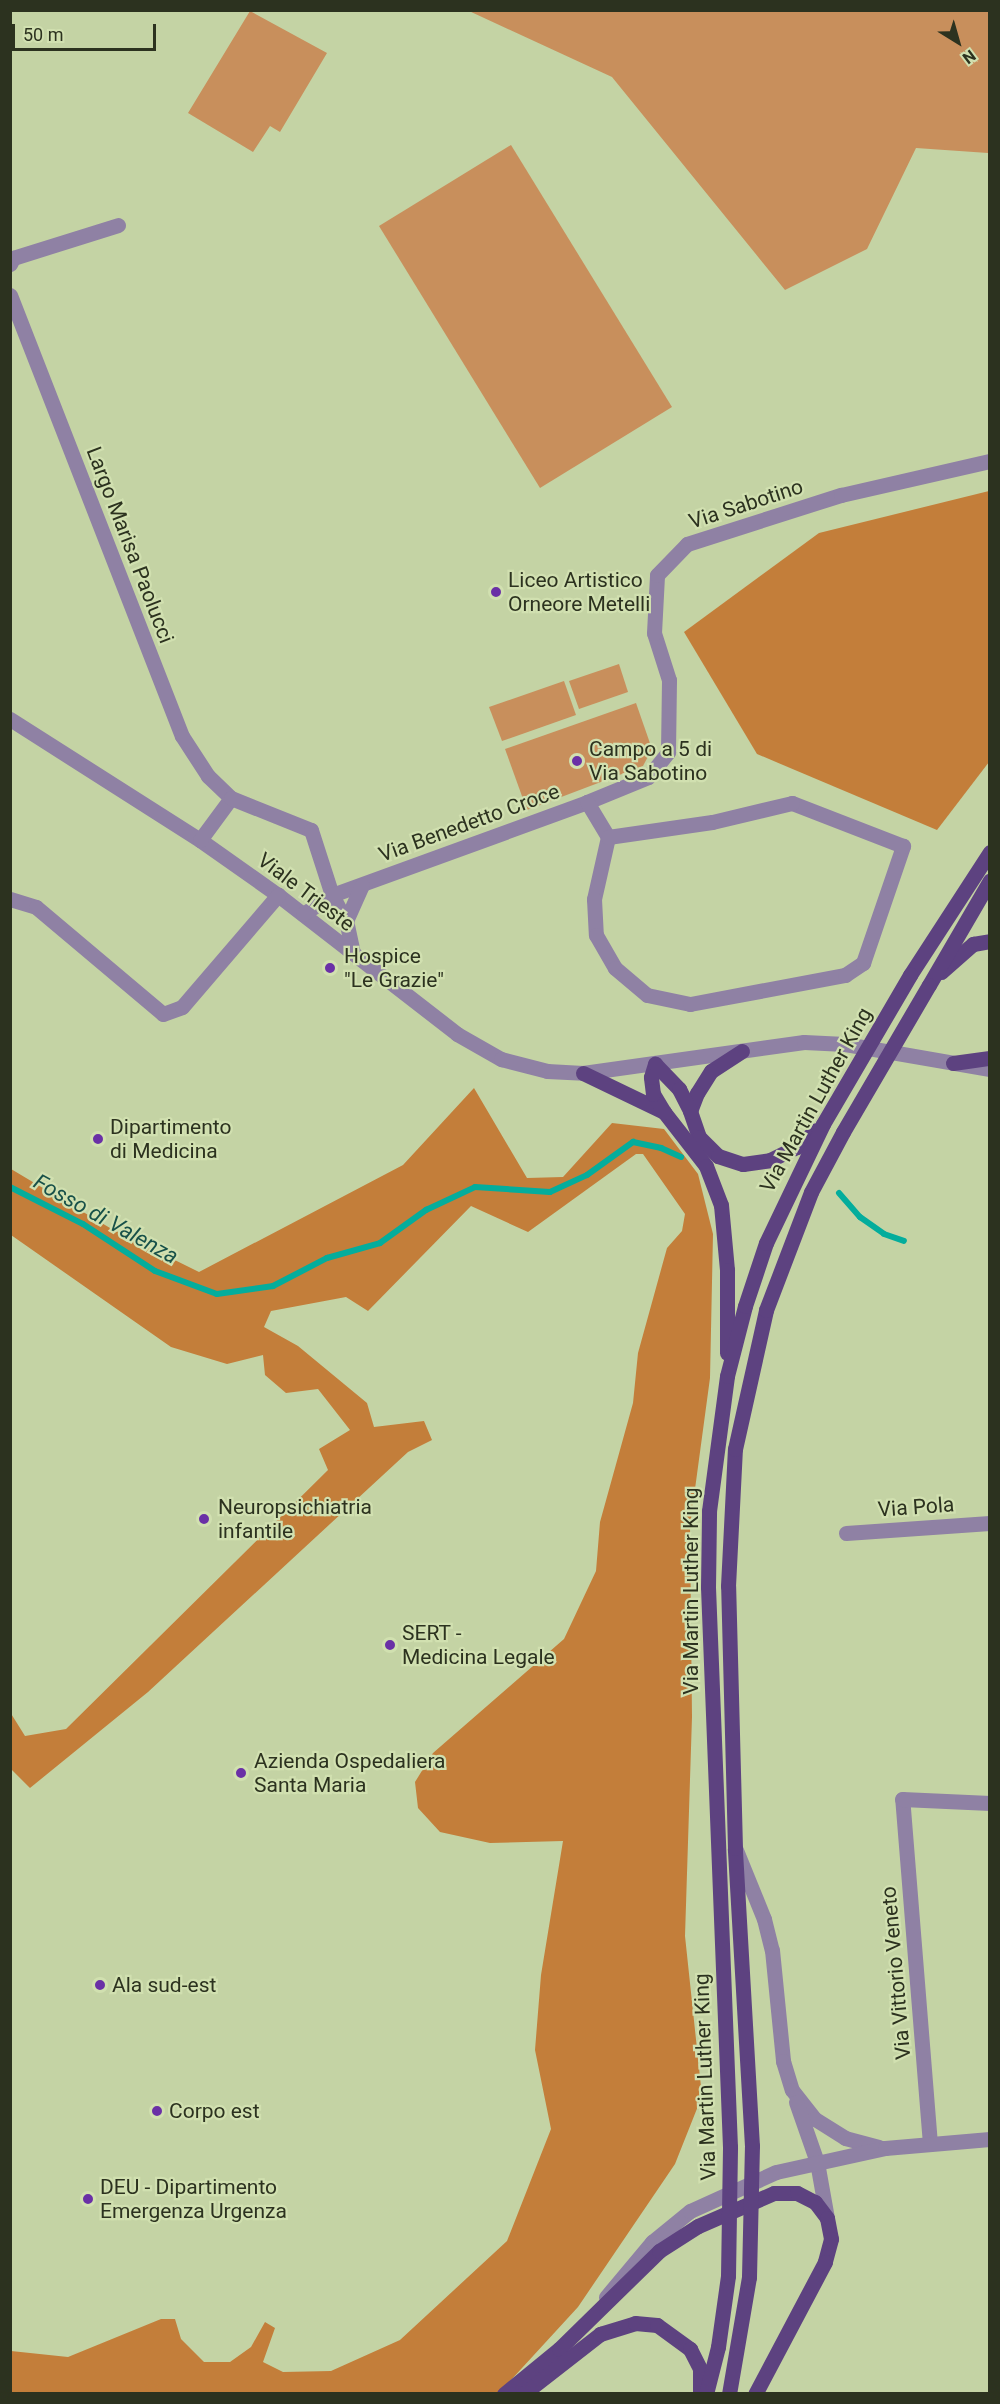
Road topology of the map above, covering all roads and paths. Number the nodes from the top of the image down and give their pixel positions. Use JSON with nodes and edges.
{"nodes":[{"id":1,"x":118,"y":225,"type":"dead end"},
{"id":2,"x":10,"y":264,"type":"edge"},
{"id":3,"x":10,"y":295,"type":"edge"},
{"id":4,"x":990,"y":461,"type":"edge"},
{"id":5,"x":10,"y":719,"type":"edge"},
{"id":6,"x":231,"y":798,"type":"junction"},
{"id":7,"x":587,"y":802,"type":"junction"},
{"id":8,"x":608,"y":837,"type":"junction"},
{"id":9,"x":200,"y":840,"type":"junction"},
{"id":10,"x":990,"y":852,"type":"edge"},
{"id":11,"x":990,"y":879,"type":"edge"},
{"id":12,"x":362,"y":885,"type":"junction"},
{"id":13,"x":278,"y":895,"type":"junction"},
{"id":14,"x":332,"y":895,"type":"junction"},
{"id":15,"x":10,"y":899,"type":"edge"},
{"id":16,"x":303,"y":914,"type":"junction"},
{"id":17,"x":346,"y":921,"type":"junction"},
{"id":18,"x":990,"y":941,"type":"edge"},
{"id":19,"x":353,"y":953,"type":"junction"},
{"id":20,"x":929,"y":986,"type":"junction"},
{"id":21,"x":742,"y":1051,"type":"junction"},
{"id":22,"x":990,"y":1058,"type":"edge"},
{"id":23,"x":953,"y":1063,"type":"junction"},
{"id":24,"x":655,"y":1064,"type":"junction"},
{"id":25,"x":990,"y":1069,"type":"edge"},
{"id":26,"x":583,"y":1073,"type":"junction"},
{"id":27,"x":690,"y":1111,"type":"junction"},
{"id":28,"x":664,"y":1112,"type":"junction"},
{"id":29,"x":823,"y":1124,"type":"junction"},
{"id":30,"x":727,"y":1376,"type":"junction"},
{"id":31,"x":990,"y":1523,"type":"edge"},
{"id":32,"x":846,"y":1533,"type":"dead end"},
{"id":33,"x":990,"y":1803,"type":"edge"},
{"id":34,"x":735,"y":1848,"type":"junction"},
{"id":35,"x":792,"y":2090,"type":"junction"},
{"id":36,"x":990,"y":2139,"type":"edge"},
{"id":37,"x":930,"y":2144,"type":"junction"},
{"id":38,"x":885,"y":2148,"type":"junction"},
{"id":39,"x":817,"y":2162,"type":"junction"},
{"id":40,"x":827,"y":2218,"type":"junction"},
{"id":41,"x":599,"y":2307,"type":"junction"},
{"id":42,"x":504,"y":2394,"type":"edge"},
{"id":43,"x":523,"y":2394,"type":"edge"},
{"id":44,"x":700,"y":2394,"type":"edge"},
{"id":45,"x":706,"y":2394,"type":"edge"},
{"id":46,"x":729,"y":2394,"type":"edge"},
{"id":47,"x":755,"y":2394,"type":"edge"}],
"edges":[{"from":1,"to":2,"type":"street"},
{"from":3,"to":6,"type":"street","name":"Largo Marisa Paolucci"},
{"from":4,"to":7,"type":"street","name":"Via Sabotino"},
{"from":5,"to":9,"type":"street","name":"Viale Trieste"},
{"from":6,"to":9,"type":"street"},
{"from":6,"to":14,"type":"street","name":"Largo Marisa Paolucci"},
{"from":7,"to":8,"type":"street","name":"Via Benedetto Croce"},
{"from":7,"to":12,"type":"street","name":"Via Benedetto Croce"},
{"from":8,"to":8,"type":"street"},
{"from":9,"to":13,"type":"street","name":"Viale Trieste"},
{"from":10,"to":29,"type":"main road","name":"Via Martin Luther King","bridge":true},
{"from":11,"to":20,"type":"main road","name":"Via Martin Luther King"},
{"from":12,"to":14,"type":"street","name":"Via Benedetto Croce"},
{"from":12,"to":17,"type":"street","name":"Via Benedetto Croce"},
{"from":13,"to":15,"type":"street"},
{"from":13,"to":16,"type":"street","name":"Viale Trieste"},
{"from":14,"to":16,"type":"street","name":"Via Benedetto Croce"},
{"from":14,"to":17,"type":"street"},
{"from":16,"to":19,"type":"street","name":"Viale Trieste"},
{"from":17,"to":19,"type":"street"},
{"from":18,"to":20,"type":"main road"},
{"from":19,"to":26,"type":"street","name":"Viale Trieste"},
{"from":20,"to":34,"type":"main road","name":"Via Martin Luther King","bridge":true},
{"from":21,"to":23,"type":"street","name":"Viale Trieste"},
{"from":21,"to":24,"type":"street","name":"Viale Trieste"},
{"from":21,"to":27,"type":"main road"},
{"from":22,"to":23,"type":"main road"},
{"from":23,"to":25,"type":"street","name":"Viale Trieste"},
{"from":24,"to":26,"type":"street","name":"Viale Trieste"},
{"from":24,"to":27,"type":"main road"},
{"from":24,"to":28,"type":"main road"},
{"from":26,"to":28,"type":"main road"},
{"from":27,"to":29,"type":"main road"},
{"from":28,"to":30,"type":"main road"},
{"from":29,"to":30,"type":"main road","name":"Via Martin Luther King"},
{"from":30,"to":45,"type":"main road","name":"Via Martin Luther King","bridge":true},
{"from":31,"to":32,"type":"street","name":"Via Pola"},
{"from":33,"to":37,"type":"street","name":"Via Vittorio Veneto"},
{"from":34,"to":35,"type":"street"},
{"from":34,"to":46,"type":"main road","name":"Via Martin Luther King","bridge":true},
{"from":35,"to":38,"type":"street"},
{"from":35,"to":39,"type":"street"},
{"from":36,"to":37,"type":"street"},
{"from":37,"to":38,"type":"street"},
{"from":38,"to":39,"type":"street"},
{"from":39,"to":40,"type":"street"},
{"from":39,"to":41,"type":"street"},
{"from":40,"to":41,"type":"main road"},
{"from":40,"to":47,"type":"main road"},
{"from":41,"to":42,"type":"main road"},
{"from":43,"to":44,"type":"main road"}]}
